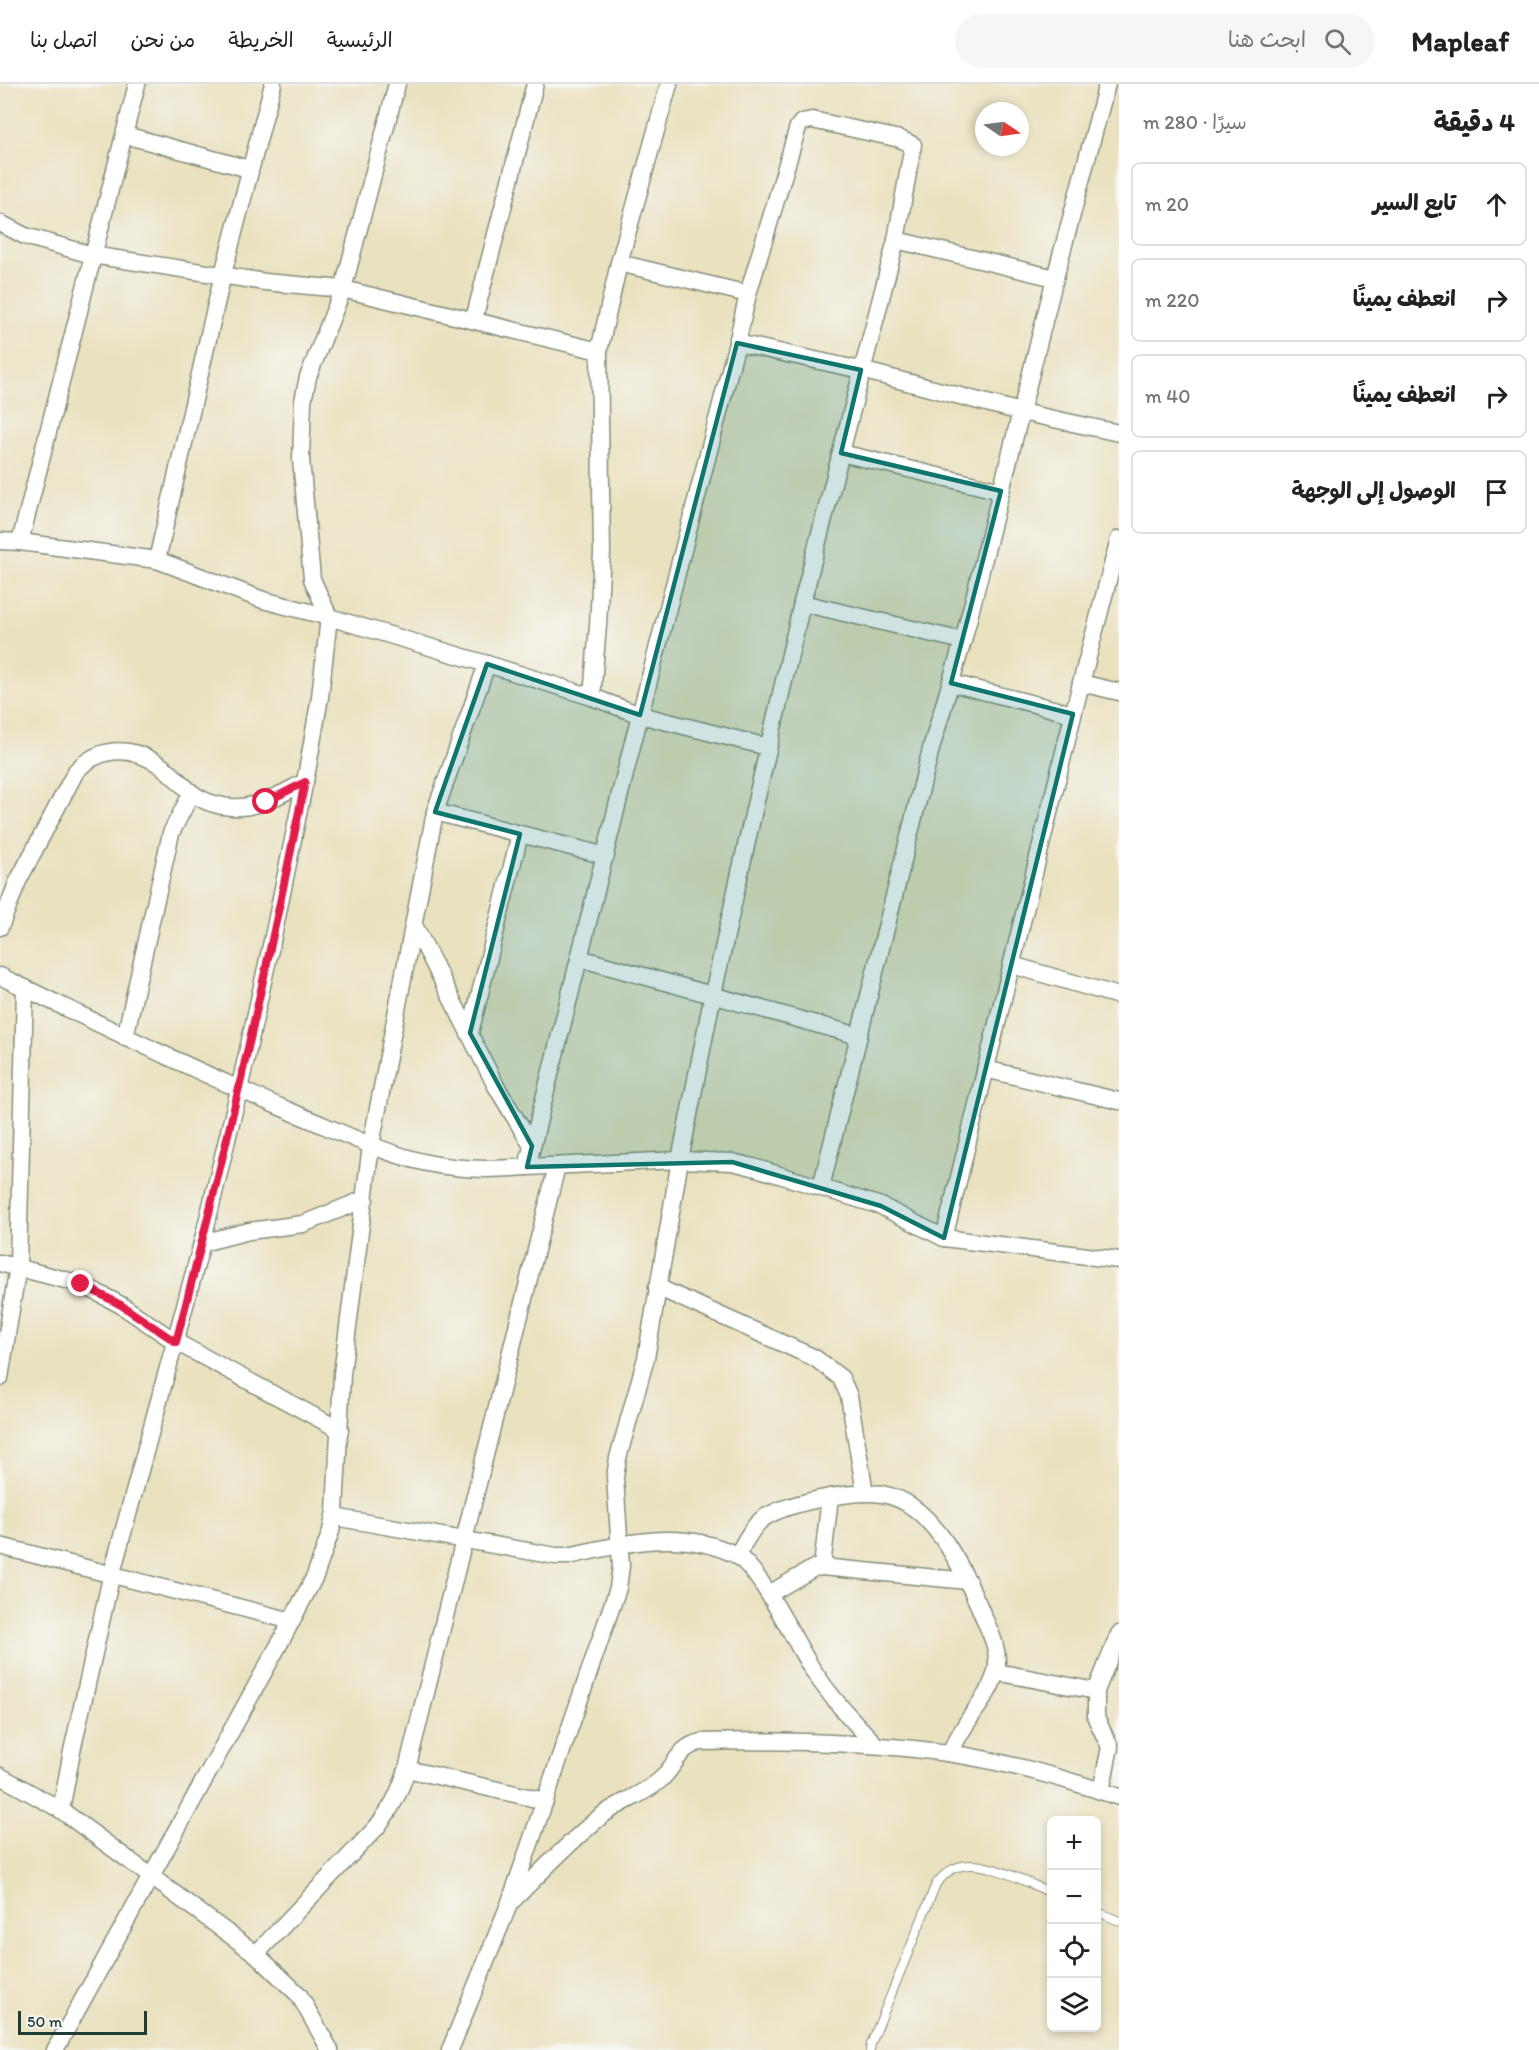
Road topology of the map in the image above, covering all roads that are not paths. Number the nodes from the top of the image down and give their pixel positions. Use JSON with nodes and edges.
{"nodes":[{"id":1,"x":137,"y":84,"type":"edge"},
{"id":2,"x":273,"y":84,"type":"edge"},
{"id":3,"x":397,"y":84,"type":"edge"},
{"id":4,"x":535,"y":84,"type":"edge"},
{"id":5,"x":669,"y":84,"type":"edge"},
{"id":6,"x":1107,"y":84,"type":"edge"},
{"id":7,"x":125,"y":135,"type":"junction"},
{"id":8,"x":249,"y":169,"type":"junction"},
{"id":9,"x":0,"y":223,"type":"edge"},
{"id":10,"x":896,"y":240,"type":"junction"},
{"id":11,"x":92,"y":255,"type":"junction"},
{"id":12,"x":619,"y":263,"type":"junction"},
{"id":13,"x":223,"y":274,"type":"junction"},
{"id":14,"x":1055,"y":278,"type":"junction"},
{"id":15,"x":343,"y":290,"type":"junction"},
{"id":16,"x":748,"y":294,"type":"junction"},
{"id":17,"x":474,"y":319,"type":"junction"},
{"id":18,"x":737,"y":344,"type":"junction"},
{"id":19,"x":599,"y":351,"type":"junction"},
{"id":20,"x":861,"y":370,"type":"junction"},
{"id":21,"x":1021,"y":412,"type":"junction"},
{"id":22,"x":1119,"y":433,"type":"edge"},
{"id":23,"x":841,"y":453,"type":"junction"},
{"id":24,"x":1001,"y":491,"type":"junction"},
{"id":25,"x":1119,"y":539,"type":"edge"},
{"id":26,"x":0,"y":541,"type":"edge"},
{"id":27,"x":20,"y":542,"type":"junction"},
{"id":28,"x":157,"y":560,"type":"junction"},
{"id":29,"x":802,"y":603,"type":"junction"},
{"id":30,"x":329,"y":617,"type":"junction"},
{"id":31,"x":963,"y":641,"type":"junction"},
{"id":32,"x":487,"y":664,"type":"junction"},
{"id":33,"x":951,"y":683,"type":"junction"},
{"id":34,"x":1080,"y":683,"type":"junction"},
{"id":35,"x":1119,"y":692,"type":"edge"},
{"id":36,"x":592,"y":697,"type":"junction"},
{"id":37,"x":1073,"y":714,"type":"junction"},
{"id":38,"x":640,"y":715,"type":"junction"},
{"id":39,"x":768,"y":747,"type":"junction"},
{"id":40,"x":305,"y":782,"type":"junction"},
{"id":41,"x":191,"y":794,"type":"junction"},
{"id":42,"x":435,"y":812,"type":"junction"},
{"id":43,"x":520,"y":834,"type":"junction"},
{"id":44,"x":606,"y":856,"type":"junction"},
{"id":45,"x":414,"y":925,"type":"junction"},
{"id":46,"x":0,"y":927,"type":"edge"},
{"id":47,"x":579,"y":958,"type":"junction"},
{"id":48,"x":1012,"y":965,"type":"junction"},
{"id":49,"x":0,"y":976,"type":"edge"},
{"id":50,"x":25,"y":988,"type":"junction"},
{"id":51,"x":713,"y":994,"type":"junction"},
{"id":52,"x":1119,"y":996,"type":"edge"},
{"id":53,"x":470,"y":1033,"type":"junction"},
{"id":54,"x":859,"y":1036,"type":"junction"},
{"id":55,"x":124,"y":1037,"type":"junction"},
{"id":56,"x":985,"y":1069,"type":"junction"},
{"id":57,"x":239,"y":1090,"type":"junction"},
{"id":58,"x":1119,"y":1101,"type":"edge"},
{"id":59,"x":371,"y":1145,"type":"junction"},
{"id":60,"x":532,"y":1146,"type":"junction"},
{"id":61,"x":680,"y":1160,"type":"junction"},
{"id":62,"x":557,"y":1166,"type":"junction"},
{"id":63,"x":527,"y":1167,"type":"junction"},
{"id":64,"x":821,"y":1187,"type":"junction"},
{"id":65,"x":365,"y":1198,"type":"junction"},
{"id":66,"x":944,"y":1238,"type":"junction"},
{"id":67,"x":202,"y":1243,"type":"junction"},
{"id":68,"x":1119,"y":1260,"type":"edge"},
{"id":69,"x":0,"y":1263,"type":"edge"},
{"id":70,"x":18,"y":1266,"type":"junction"},
{"id":71,"x":657,"y":1287,"type":"junction"},
{"id":72,"x":176,"y":1342,"type":"junction"},
{"id":73,"x":0,"y":1378,"type":"edge"},
{"id":74,"x":340,"y":1430,"type":"junction"},
{"id":75,"x":865,"y":1493,"type":"junction"},
{"id":76,"x":830,"y":1497,"type":"junction"},
{"id":77,"x":334,"y":1517,"type":"junction"},
{"id":78,"x":464,"y":1540,"type":"junction"},
{"id":79,"x":620,"y":1545,"type":"junction"},
{"id":80,"x":0,"y":1546,"type":"edge"},
{"id":81,"x":737,"y":1555,"type":"junction"},
{"id":82,"x":822,"y":1567,"type":"junction"},
{"id":83,"x":112,"y":1574,"type":"junction"},
{"id":84,"x":968,"y":1581,"type":"junction"},
{"id":85,"x":768,"y":1594,"type":"junction"},
{"id":86,"x":292,"y":1621,"type":"junction"},
{"id":87,"x":1119,"y":1634,"type":"edge"},
{"id":88,"x":996,"y":1672,"type":"junction"},
{"id":89,"x":1096,"y":1691,"type":"junction"},
{"id":90,"x":876,"y":1745,"type":"junction"},
{"id":91,"x":949,"y":1753,"type":"junction"},
{"id":92,"x":407,"y":1769,"type":"junction"},
{"id":93,"x":0,"y":1776,"type":"edge"},
{"id":94,"x":1101,"y":1791,"type":"junction"},
{"id":95,"x":1119,"y":1797,"type":"edge"},
{"id":96,"x":545,"y":1801,"type":"junction"},
{"id":97,"x":61,"y":1810,"type":"junction"},
{"id":98,"x":150,"y":1878,"type":"junction"},
{"id":99,"x":1047,"y":1891,"type":"edge"},
{"id":100,"x":510,"y":1902,"type":"junction"},
{"id":101,"x":1101,"y":1913,"type":"edge"},
{"id":102,"x":1119,"y":1921,"type":"edge"},
{"id":103,"x":256,"y":1954,"type":"junction"},
{"id":104,"x":55,"y":2050,"type":"edge"},
{"id":105,"x":330,"y":2050,"type":"edge"},
{"id":106,"x":450,"y":2050,"type":"edge"},
{"id":107,"x":870,"y":2050,"type":"edge"}],
"edges":[{"from":1,"to":7,"type":"street"},
{"from":2,"to":8,"type":"street"},
{"from":3,"to":15,"type":"street"},
{"from":4,"to":17,"type":"street"},
{"from":5,"to":12,"type":"street"},
{"from":6,"to":14,"type":"street"},
{"from":7,"to":8,"type":"street"},
{"from":7,"to":11,"type":"street"},
{"from":8,"to":13,"type":"street"},
{"from":9,"to":11,"type":"street"},
{"from":10,"to":14,"type":"street"},
{"from":10,"to":16,"type":"street"},
{"from":10,"to":20,"type":"street"},
{"from":11,"to":13,"type":"street"},
{"from":11,"to":27,"type":"street"},
{"from":12,"to":16,"type":"street"},
{"from":12,"to":19,"type":"street"},
{"from":13,"to":15,"type":"street"},
{"from":13,"to":28,"type":"street"},
{"from":14,"to":21,"type":"street"},
{"from":15,"to":17,"type":"street"},
{"from":15,"to":30,"type":"street"},
{"from":16,"to":18,"type":"street"},
{"from":17,"to":19,"type":"street"},
{"from":18,"to":20,"type":"street"},
{"from":18,"to":38,"type":"street"},
{"from":19,"to":36,"type":"street"},
{"from":20,"to":21,"type":"street"},
{"from":20,"to":23,"type":"street"},
{"from":21,"to":22,"type":"street"},
{"from":21,"to":24,"type":"street"},
{"from":23,"to":24,"type":"street"},
{"from":23,"to":29,"type":"street"},
{"from":24,"to":31,"type":"street"},
{"from":25,"to":34,"type":"street"},
{"from":26,"to":27,"type":"street"},
{"from":27,"to":28,"type":"street"},
{"from":28,"to":30,"type":"street"},
{"from":29,"to":31,"type":"street"},
{"from":29,"to":39,"type":"street"},
{"from":30,"to":32,"type":"street"},
{"from":30,"to":40,"type":"street"},
{"from":31,"to":33,"type":"street"},
{"from":32,"to":36,"type":"street"},
{"from":32,"to":42,"type":"street"},
{"from":33,"to":37,"type":"street"},
{"from":33,"to":54,"type":"street"},
{"from":34,"to":35,"type":"street"},
{"from":34,"to":37,"type":"street"},
{"from":36,"to":38,"type":"street"},
{"from":37,"to":48,"type":"street"},
{"from":38,"to":39,"type":"street"},
{"from":38,"to":44,"type":"street"},
{"from":39,"to":51,"type":"street"},
{"from":40,"to":41,"type":"street"},
{"from":40,"to":57,"type":"street"},
{"from":41,"to":46,"type":"street"},
{"from":41,"to":55,"type":"street"},
{"from":42,"to":43,"type":"street"},
{"from":42,"to":45,"type":"street"},
{"from":43,"to":44,"type":"street"},
{"from":43,"to":53,"type":"street"},
{"from":44,"to":47,"type":"street"},
{"from":45,"to":53,"type":"street"},
{"from":45,"to":59,"type":"street"},
{"from":47,"to":51,"type":"street"},
{"from":47,"to":60,"type":"street"},
{"from":48,"to":52,"type":"street"},
{"from":48,"to":56,"type":"street"},
{"from":49,"to":50,"type":"street"},
{"from":50,"to":55,"type":"street"},
{"from":50,"to":70,"type":"street"},
{"from":51,"to":54,"type":"street"},
{"from":51,"to":61,"type":"street"},
{"from":53,"to":60,"type":"street"},
{"from":54,"to":64,"type":"street"},
{"from":55,"to":57,"type":"street"},
{"from":56,"to":58,"type":"street"},
{"from":56,"to":66,"type":"street"},
{"from":57,"to":59,"type":"street"},
{"from":57,"to":67,"type":"street"},
{"from":59,"to":63,"type":"street"},
{"from":59,"to":65,"type":"street"},
{"from":60,"to":63,"type":"street"},
{"from":61,"to":62,"type":"street"},
{"from":61,"to":64,"type":"street"},
{"from":61,"to":71,"type":"street"},
{"from":62,"to":63,"type":"street"},
{"from":62,"to":78,"type":"street"},
{"from":64,"to":66,"type":"street"},
{"from":65,"to":67,"type":"street"},
{"from":65,"to":74,"type":"street"},
{"from":66,"to":68,"type":"street"},
{"from":67,"to":72,"type":"street"},
{"from":69,"to":70,"type":"street"},
{"from":70,"to":72,"type":"street"},
{"from":70,"to":73,"type":"street"},
{"from":71,"to":75,"type":"street"},
{"from":71,"to":79,"type":"street"},
{"from":72,"to":74,"type":"street"},
{"from":72,"to":83,"type":"street"},
{"from":74,"to":77,"type":"street"},
{"from":75,"to":76,"type":"street"},
{"from":75,"to":84,"type":"street"},
{"from":76,"to":81,"type":"street"},
{"from":76,"to":82,"type":"street"},
{"from":77,"to":78,"type":"street"},
{"from":77,"to":86,"type":"street"},
{"from":78,"to":79,"type":"street"},
{"from":78,"to":92,"type":"street"},
{"from":79,"to":81,"type":"street"},
{"from":79,"to":96,"type":"street"},
{"from":80,"to":83,"type":"street"},
{"from":81,"to":85,"type":"street"},
{"from":82,"to":84,"type":"street"},
{"from":82,"to":85,"type":"street"},
{"from":83,"to":86,"type":"street"},
{"from":83,"to":97,"type":"street"},
{"from":84,"to":88,"type":"street"},
{"from":85,"to":90,"type":"street"},
{"from":86,"to":98,"type":"street"},
{"from":87,"to":89,"type":"street"},
{"from":88,"to":89,"type":"street"},
{"from":88,"to":91,"type":"street"},
{"from":89,"to":94,"type":"street"},
{"from":90,"to":91,"type":"street"},
{"from":90,"to":100,"type":"street"},
{"from":91,"to":94,"type":"street"},
{"from":92,"to":96,"type":"street"},
{"from":92,"to":103,"type":"street"},
{"from":93,"to":97,"type":"street"},
{"from":94,"to":95,"type":"street"},
{"from":96,"to":100,"type":"street"},
{"from":97,"to":98,"type":"street"},
{"from":98,"to":103,"type":"street"},
{"from":98,"to":104,"type":"street"},
{"from":99,"to":107,"type":"lane"},
{"from":100,"to":106,"type":"street"},
{"from":101,"to":102,"type":"lane"},
{"from":103,"to":105,"type":"street"}]}
